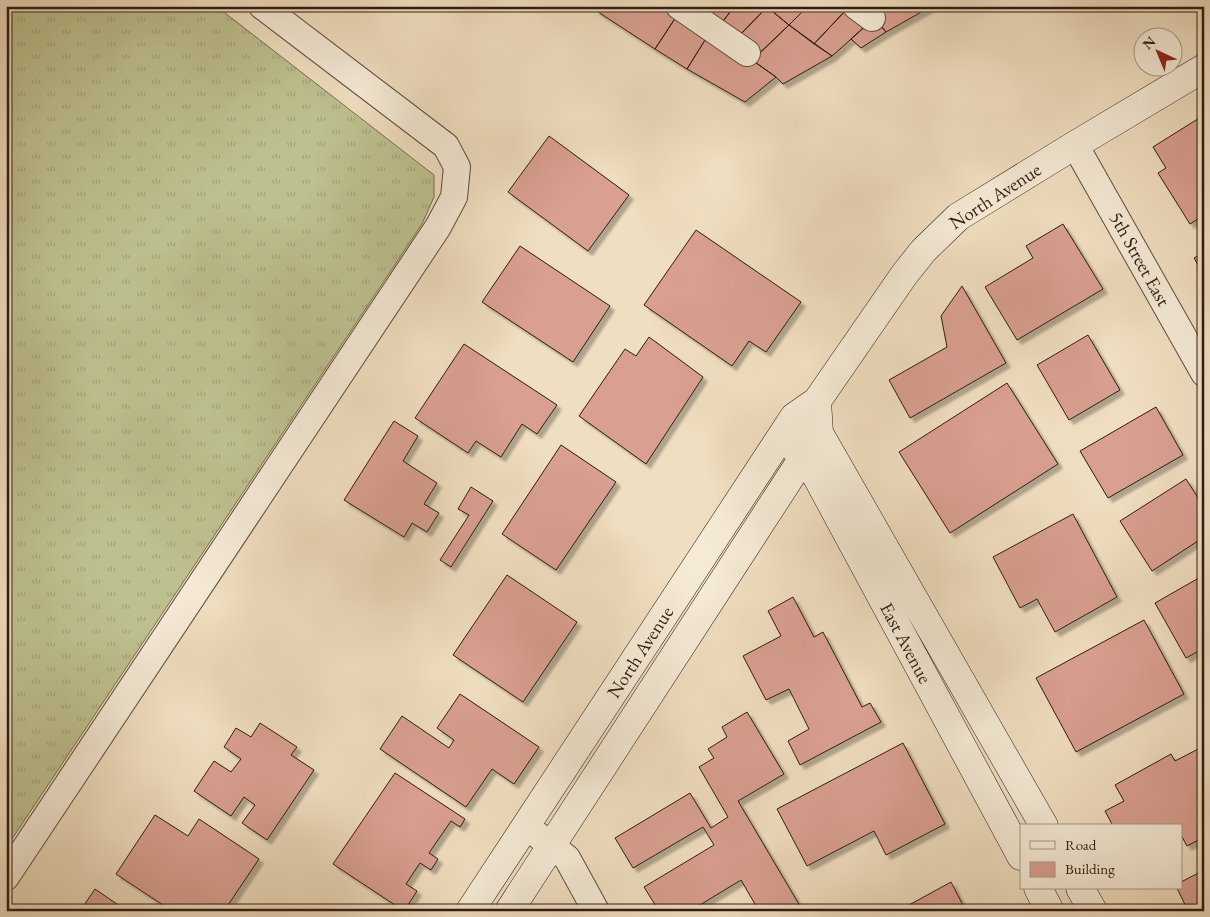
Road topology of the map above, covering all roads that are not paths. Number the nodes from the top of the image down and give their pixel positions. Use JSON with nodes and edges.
{"nodes":[{"id":1,"x":262,"y":6,"type":"edge"},
{"id":2,"x":679,"y":6,"type":"edge"},
{"id":3,"x":746,"y":53,"type":"dead end"},
{"id":4,"x":1204,"y":68,"type":"edge"},
{"id":5,"x":1075,"y":144,"type":"junction"},
{"id":6,"x":1204,"y":373,"type":"edge"},
{"id":7,"x":817,"y":401,"type":"junction"},
{"id":8,"x":787,"y":428,"type":"junction"},
{"id":9,"x":812,"y":444,"type":"junction"},
{"id":10,"x":1043,"y":824,"type":"edge"},
{"id":11,"x":526,"y":826,"type":"junction"},
{"id":12,"x":553,"y":846,"type":"junction"},
{"id":13,"x":1020,"y":854,"type":"edge"},
{"id":14,"x":6,"y":877,"type":"edge"},
{"id":15,"x":1039,"y":890,"type":"edge"},
{"id":16,"x":1081,"y":890,"type":"edge"},
{"id":17,"x":470,"y":911,"type":"edge"},
{"id":18,"x":509,"y":911,"type":"edge"},
{"id":19,"x":596,"y":911,"type":"edge"},
{"id":20,"x":1050,"y":911,"type":"edge"},
{"id":21,"x":1092,"y":911,"type":"edge"}],
"edges":[{"from":1,"to":14,"type":"street"},
{"from":2,"to":3,"type":"street"},
{"from":4,"to":5,"type":"street","name":"North Avenue"},
{"from":5,"to":6,"type":"street","name":"5th Street East"},
{"from":5,"to":7,"type":"street","name":"North Avenue"},
{"from":7,"to":8,"type":"street","name":"North Avenue"},
{"from":7,"to":9,"type":"street"},
{"from":8,"to":9,"type":"street","name":"East Avenue"},
{"from":8,"to":11,"type":"street","name":"North Avenue"},
{"from":9,"to":10,"type":"street","name":"East Avenue"},
{"from":9,"to":12,"type":"street","name":"North Avenue"},
{"from":9,"to":13,"type":"street","name":"East Avenue"},
{"from":11,"to":12,"type":"street"},
{"from":11,"to":17,"type":"street","name":"North Avenue"},
{"from":12,"to":18,"type":"street","name":"North Avenue"},
{"from":12,"to":19,"type":"street"},
{"from":15,"to":20,"type":"street"},
{"from":16,"to":21,"type":"street"}]}
